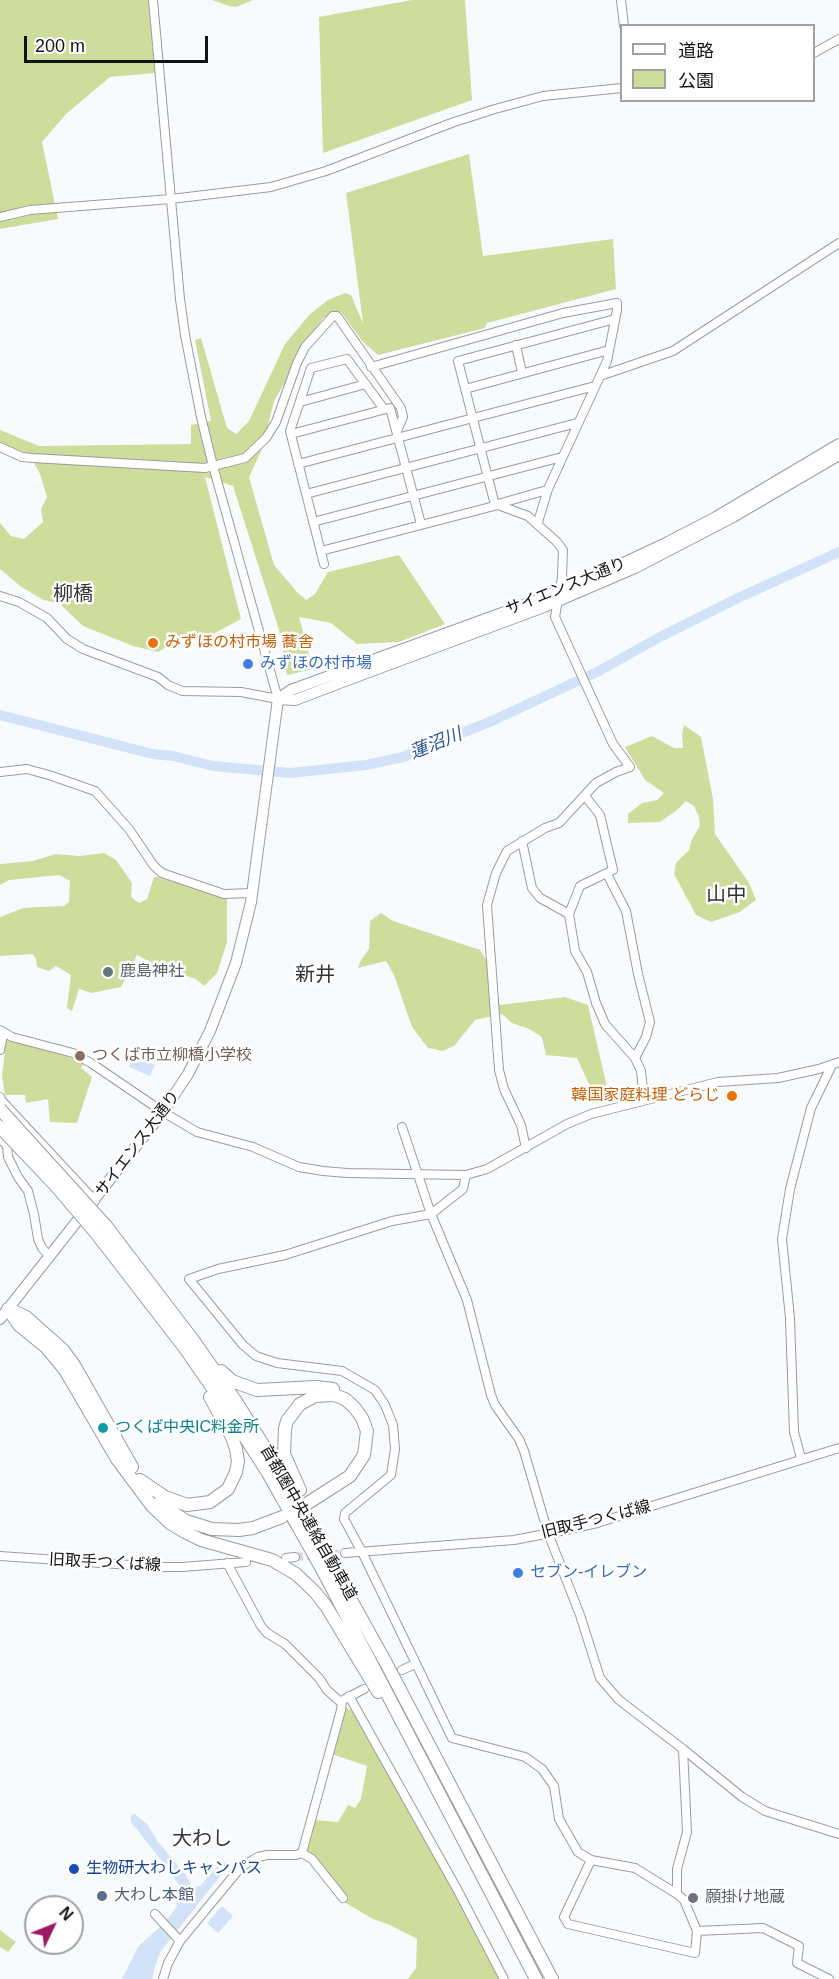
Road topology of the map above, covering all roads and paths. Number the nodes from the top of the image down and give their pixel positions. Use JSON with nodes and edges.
{"nodes":[{"id":1,"x":153,"y":0,"type":"edge"},
{"id":2,"x":621,"y":0,"type":"edge"},
{"id":3,"x":624,"y":24,"type":"edge"},
{"id":4,"x":839,"y":39,"type":"edge"},
{"id":5,"x":815,"y":52,"type":"edge"},
{"id":6,"x":620,"y":88,"type":"edge"},
{"id":7,"x":171,"y":199,"type":"junction"},
{"id":8,"x":0,"y":217,"type":"edge"},
{"id":9,"x":839,"y":243,"type":"edge"},
{"id":10,"x":615,"y":319,"type":"junction"},
{"id":11,"x":516,"y":345,"type":"junction"},
{"id":12,"x":609,"y":350,"type":"junction"},
{"id":13,"x":371,"y":367,"type":"junction"},
{"id":14,"x":522,"y":373,"type":"junction"},
{"id":15,"x":600,"y":376,"type":"junction"},
{"id":16,"x":366,"y":384,"type":"junction"},
{"id":17,"x":595,"y":386,"type":"junction"},
{"id":18,"x":465,"y":389,"type":"junction"},
{"id":19,"x":300,"y":402,"type":"junction"},
{"id":20,"x":384,"y":409,"type":"junction"},
{"id":21,"x":473,"y":418,"type":"junction"},
{"id":22,"x":577,"y":423,"type":"junction"},
{"id":23,"x":291,"y":434,"type":"junction"},
{"id":24,"x":398,"y":434,"type":"junction"},
{"id":25,"x":839,"y":444,"type":"edge"},
{"id":26,"x":0,"y":447,"type":"edge"},
{"id":27,"x":481,"y":448,"type":"junction"},
{"id":28,"x":839,"y":455,"type":"edge"},
{"id":29,"x":562,"y":457,"type":"junction"},
{"id":30,"x":298,"y":464,"type":"junction"},
{"id":31,"x":213,"y":466,"type":"junction"},
{"id":32,"x":406,"y":468,"type":"junction"},
{"id":33,"x":488,"y":476,"type":"junction"},
{"id":34,"x":547,"y":490,"type":"junction"},
{"id":35,"x":306,"y":494,"type":"junction"},
{"id":36,"x":414,"y":496,"type":"junction"},
{"id":37,"x":497,"y":505,"type":"junction"},
{"id":38,"x":313,"y":522,"type":"junction"},
{"id":39,"x":421,"y":524,"type":"junction"},
{"id":40,"x":539,"y":526,"type":"junction"},
{"id":41,"x":321,"y":550,"type":"junction"},
{"id":42,"x":324,"y":564,"type":"dead end"},
{"id":43,"x":0,"y":597,"type":"edge"},
{"id":44,"x":558,"y":597,"type":"junction"},
{"id":45,"x":278,"y":699,"type":"junction"},
{"id":46,"x":0,"y":772,"type":"edge"},
{"id":47,"x":585,"y":796,"type":"junction"},
{"id":48,"x":522,"y":842,"type":"junction"},
{"id":49,"x":607,"y":874,"type":"junction"},
{"id":50,"x":252,"y":894,"type":"junction"},
{"id":51,"x":569,"y":914,"type":"junction"},
{"id":52,"x":2,"y":1032,"type":"edge"},
{"id":53,"x":0,"y":1050,"type":"edge"},
{"id":54,"x":635,"y":1058,"type":"junction"},
{"id":55,"x":836,"y":1064,"type":"edge"},
{"id":56,"x":0,"y":1097,"type":"edge"},
{"id":57,"x":644,"y":1100,"type":"junction"},
{"id":58,"x":0,"y":1109,"type":"edge"},
{"id":59,"x":164,"y":1112,"type":"junction"},
{"id":60,"x":23,"y":1123,"type":"junction"},
{"id":61,"x":0,"y":1127,"type":"edge"},
{"id":62,"x":402,"y":1127,"type":"dead end"},
{"id":63,"x":2,"y":1140,"type":"edge"},
{"id":64,"x":526,"y":1148,"type":"junction"},
{"id":65,"x":419,"y":1174,"type":"junction"},
{"id":66,"x":466,"y":1175,"type":"junction"},
{"id":67,"x":95,"y":1201,"type":"junction"},
{"id":68,"x":431,"y":1214,"type":"junction"},
{"id":69,"x":101,"y":1230,"type":"junction"},
{"id":70,"x":50,"y":1257,"type":"junction"},
{"id":71,"x":137,"y":1264,"type":"junction"},
{"id":72,"x":4,"y":1314,"type":"edge"},
{"id":73,"x":184,"y":1347,"type":"junction"},
{"id":74,"x":839,"y":1448,"type":"edge"},
{"id":75,"x":801,"y":1458,"type":"junction"},
{"id":76,"x":140,"y":1480,"type":"junction"},
{"id":77,"x":165,"y":1517,"type":"junction"},
{"id":78,"x":548,"y":1533,"type":"junction"},
{"id":79,"x":362,"y":1552,"type":"junction"},
{"id":80,"x":345,"y":1553,"type":"tunnel mouth"},
{"id":81,"x":0,"y":1556,"type":"edge"},
{"id":82,"x":246,"y":1562,"type":"dead end"},
{"id":83,"x":227,"y":1563,"type":"junction"},
{"id":84,"x":386,"y":1663,"type":"junction"},
{"id":85,"x":415,"y":1664,"type":"junction"},
{"id":86,"x":402,"y":1670,"type":"dead end"},
{"id":87,"x":364,"y":1689,"type":"dead end"},
{"id":88,"x":345,"y":1698,"type":"junction"},
{"id":89,"x":683,"y":1749,"type":"junction"},
{"id":90,"x":434,"y":1783,"type":"junction"},
{"id":91,"x":839,"y":1834,"type":"edge"},
{"id":92,"x":302,"y":1853,"type":"junction"},
{"id":93,"x":591,"y":1860,"type":"junction"},
{"id":94,"x":677,"y":1894,"type":"junction"},
{"id":95,"x":343,"y":1898,"type":"dead end"},
{"id":96,"x":155,"y":1914,"type":"dead end"},
{"id":97,"x":697,"y":1930,"type":"junction"},
{"id":98,"x":178,"y":1939,"type":"junction"},
{"id":99,"x":163,"y":1979,"type":"edge"},
{"id":100,"x":504,"y":1979,"type":"edge"},
{"id":101,"x":536,"y":1979,"type":"edge"},
{"id":102,"x":552,"y":1979,"type":"edge"},
{"id":103,"x":829,"y":1979,"type":"edge"}],
"edges":[{"from":1,"to":7,"type":"street"},
{"from":2,"to":3,"type":"street"},
{"from":4,"to":5,"type":"street"},
{"from":6,"to":7,"type":"street"},
{"from":7,"to":8,"type":"street"},
{"from":7,"to":31,"type":"street"},
{"from":9,"to":15,"type":"street"},
{"from":10,"to":11,"type":"street"},
{"from":10,"to":12,"type":"street"},
{"from":10,"to":13,"type":"street"},
{"from":11,"to":14,"type":"street"},
{"from":11,"to":18,"type":"street"},
{"from":12,"to":14,"type":"street"},
{"from":12,"to":15,"type":"street"},
{"from":13,"to":24,"type":"street"},
{"from":13,"to":31,"type":"street"},
{"from":14,"to":18,"type":"street"},
{"from":15,"to":17,"type":"street"},
{"from":16,"to":19,"type":"street"},
{"from":16,"to":19,"type":"street"},
{"from":16,"to":20,"type":"street"},
{"from":17,"to":21,"type":"street"},
{"from":17,"to":22,"type":"street"},
{"from":18,"to":21,"type":"street"},
{"from":19,"to":23,"type":"street"},
{"from":20,"to":23,"type":"street"},
{"from":20,"to":24,"type":"street"},
{"from":21,"to":24,"type":"street"},
{"from":21,"to":27,"type":"street"},
{"from":22,"to":27,"type":"street"},
{"from":22,"to":29,"type":"street"},
{"from":23,"to":30,"type":"street"},
{"from":24,"to":30,"type":"street"},
{"from":24,"to":32,"type":"street"},
{"from":25,"to":44,"type":"main road","name":"サイエンス大通り"},
{"from":26,"to":31,"type":"street"},
{"from":27,"to":32,"type":"street"},
{"from":27,"to":33,"type":"street"},
{"from":28,"to":44,"type":"main road","name":"サイエンス大通り"},
{"from":29,"to":33,"type":"street"},
{"from":29,"to":34,"type":"street"},
{"from":30,"to":35,"type":"street"},
{"from":31,"to":45,"type":"street"},
{"from":32,"to":35,"type":"street"},
{"from":32,"to":36,"type":"street"},
{"from":33,"to":36,"type":"street"},
{"from":33,"to":37,"type":"street"},
{"from":34,"to":37,"type":"street"},
{"from":34,"to":40,"type":"street"},
{"from":35,"to":38,"type":"street"},
{"from":36,"to":38,"type":"street"},
{"from":36,"to":39,"type":"street"},
{"from":37,"to":39,"type":"street"},
{"from":37,"to":40,"type":"street"},
{"from":38,"to":41,"type":"street"},
{"from":39,"to":41,"type":"street"},
{"from":40,"to":44,"type":"street"},
{"from":41,"to":42,"type":"street"},
{"from":43,"to":45,"type":"street"},
{"from":44,"to":45,"type":"main road","name":"サイエンス大通り"},
{"from":44,"to":47,"type":"street"},
{"from":45,"to":50,"type":"main road","name":"サイエンス大通り"},
{"from":46,"to":50,"type":"street"},
{"from":47,"to":48,"type":"street"},
{"from":47,"to":49,"type":"street"},
{"from":48,"to":51,"type":"street"},
{"from":48,"to":64,"type":"street"},
{"from":49,"to":51,"type":"street"},
{"from":49,"to":54,"type":"street"},
{"from":50,"to":59,"type":"main road","name":"サイエンス大通り"},
{"from":51,"to":54,"type":"street"},
{"from":52,"to":53,"type":"street"},
{"from":52,"to":59,"type":"street"},
{"from":54,"to":57,"type":"street"},
{"from":55,"to":57,"type":"street"},
{"from":55,"to":75,"type":"street"},
{"from":56,"to":60,"type":"street"},
{"from":57,"to":64,"type":"street"},
{"from":58,"to":69,"type":"highway","name":"首都圏中央連絡自動車道","bridge":true},
{"from":59,"to":65,"type":"street"},
{"from":59,"to":67,"type":"main road","name":"サイエンス大通り"},
{"from":60,"to":63,"type":"street"},
{"from":60,"to":67,"type":"street"},
{"from":61,"to":69,"type":"highway","name":"首都圏中央連絡自動車道","bridge":true},
{"from":62,"to":65,"type":"street"},
{"from":63,"to":70,"type":"street"},
{"from":64,"to":66,"type":"street"},
{"from":65,"to":66,"type":"street"},
{"from":65,"to":68,"type":"street"},
{"from":66,"to":68,"type":"street"},
{"from":67,"to":70,"type":"main road","name":"サイエンス大通り"},
{"from":68,"to":78,"type":"street"},
{"from":68,"to":79,"type":"street"},
{"from":69,"to":71,"type":"highway","name":"首都圏中央連絡自動車道"},
{"from":69,"to":73,"type":"highway","name":"首都圏中央連絡自動車道"},
{"from":70,"to":72,"type":"main road","name":"サイエンス大通り"},
{"from":71,"to":84,"type":"highway","name":"首都圏中央連絡自動車道"},
{"from":71,"to":84,"type":"highway"},
{"from":72,"to":76,"type":"highway"},
{"from":72,"to":77,"type":"highway"},
{"from":73,"to":76,"type":"highway"},
{"from":73,"to":90,"type":"highway","name":"首都圏中央連絡自動車道"},
{"from":74,"to":75,"type":"street","name":"旧取手つくば線"},
{"from":75,"to":78,"type":"street","name":"旧取手つくば線"},
{"from":76,"to":77,"type":"highway"},
{"from":77,"to":90,"type":"highway"},
{"from":78,"to":79,"type":"street","name":"旧取手つくば線"},
{"from":78,"to":89,"type":"street"},
{"from":79,"to":80,"type":"street","name":"旧取手つくば線"},
{"from":79,"to":85,"type":"street"},
{"from":81,"to":83,"type":"street","name":"旧取手つくば線"},
{"from":82,"to":83,"type":"street","name":"旧取手つくば線"},
{"from":83,"to":88,"type":"street"},
{"from":84,"to":102,"type":"highway","name":"首都圏中央連絡自動車道"},
{"from":85,"to":86,"type":"street"},
{"from":85,"to":93,"type":"street"},
{"from":87,"to":88,"type":"street"},
{"from":88,"to":92,"type":"street"},
{"from":88,"to":100,"type":"street"},
{"from":89,"to":91,"type":"street"},
{"from":89,"to":94,"type":"street"},
{"from":90,"to":101,"type":"highway","name":"首都圏中央連絡自動車道"},
{"from":92,"to":95,"type":"street"},
{"from":92,"to":98,"type":"street"},
{"from":93,"to":94,"type":"street"},
{"from":93,"to":97,"type":"street"},
{"from":94,"to":97,"type":"street"},
{"from":96,"to":98,"type":"street"},
{"from":97,"to":103,"type":"street"},
{"from":98,"to":99,"type":"street"}]}
